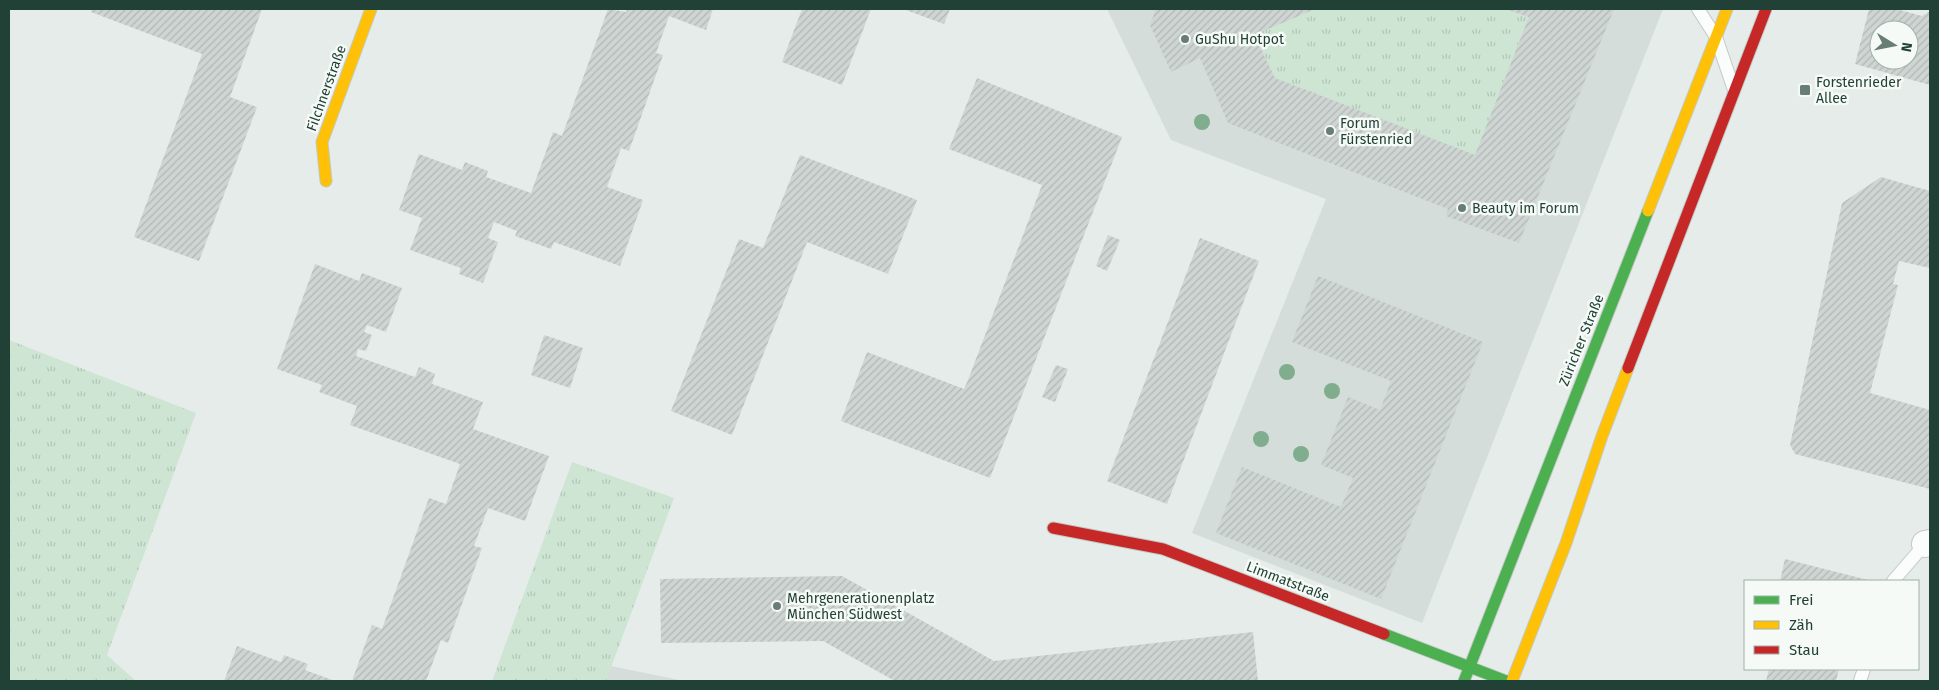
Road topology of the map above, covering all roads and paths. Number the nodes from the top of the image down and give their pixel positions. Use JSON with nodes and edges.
{"nodes":[{"id":1,"x":371,"y":9,"type":"edge"},
{"id":2,"x":1698,"y":9,"type":"edge"},
{"id":3,"x":1727,"y":9,"type":"edge"},
{"id":4,"x":1766,"y":9,"type":"edge"},
{"id":5,"x":1716,"y":37,"type":"junction"},
{"id":6,"x":1734,"y":92,"type":"junction"},
{"id":7,"x":326,"y":180,"type":"dead end"},
{"id":8,"x":1053,"y":528,"type":"dead end"},
{"id":9,"x":1927,"y":544,"type":"edge"},
{"id":10,"x":1894,"y":580,"type":"edge"},
{"id":11,"x":1470,"y":667,"type":"junction"},
{"id":12,"x":1464,"y":681,"type":"edge"},
{"id":13,"x":1506,"y":681,"type":"edge"},
{"id":14,"x":1512,"y":681,"type":"edge"}],
"edges":[{"from":1,"to":7,"type":"street","name":"Filchnerstraße"},
{"from":2,"to":5,"type":"lane"},
{"from":3,"to":5,"type":"street","name":"Züricher Straße"},
{"from":4,"to":6,"type":"street"},
{"from":5,"to":6,"type":"lane"},
{"from":5,"to":11,"type":"street","name":"Züricher Straße"},
{"from":6,"to":14,"type":"street"},
{"from":8,"to":11,"type":"street","name":"Limmatstraße"},
{"from":9,"to":10,"type":"lane"},
{"from":11,"to":12,"type":"street","name":"Züricher Straße"},
{"from":11,"to":13,"type":"street","name":"Limmatstraße"}]}
